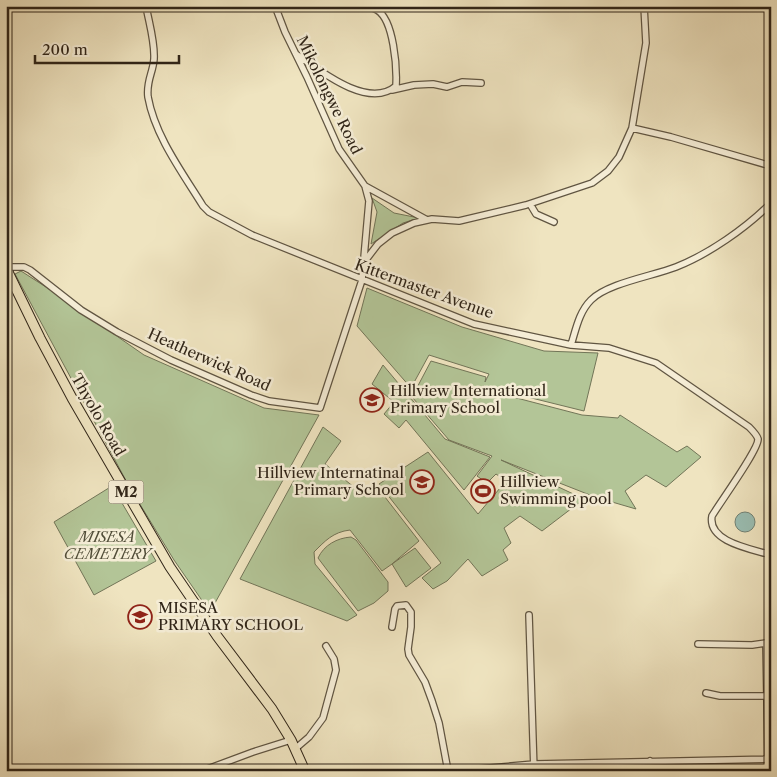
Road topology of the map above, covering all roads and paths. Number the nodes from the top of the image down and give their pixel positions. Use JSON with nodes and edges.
{"nodes":[{"id":1,"x":146,"y":6,"type":"edge"},
{"id":2,"x":275,"y":6,"type":"edge"},
{"id":3,"x":353,"y":6,"type":"edge"},
{"id":4,"x":644,"y":6,"type":"edge"},
{"id":5,"x":295,"y":53,"type":"junction"},
{"id":6,"x":481,"y":83,"type":"dead end"},
{"id":7,"x":390,"y":91,"type":"junction"},
{"id":8,"x":632,"y":128,"type":"junction"},
{"id":9,"x":771,"y":166,"type":"edge"},
{"id":10,"x":365,"y":186,"type":"junction"},
{"id":11,"x":771,"y":203,"type":"edge"},
{"id":12,"x":530,"y":204,"type":"junction"},
{"id":13,"x":427,"y":220,"type":"junction"},
{"id":14,"x":554,"y":222,"type":"dead end"},
{"id":15,"x":363,"y":264,"type":"junction"},
{"id":16,"x":6,"y":267,"type":"edge"},
{"id":17,"x":362,"y":280,"type":"junction"},
{"id":18,"x":570,"y":345,"type":"junction"},
{"id":19,"x":771,"y":555,"type":"edge"},
{"id":20,"x":529,"y":615,"type":"dead end"},
{"id":21,"x":392,"y":627,"type":"dead end"},
{"id":22,"x":698,"y":644,"type":"dead end"},
{"id":23,"x":326,"y":646,"type":"dead end"},
{"id":24,"x":706,"y":693,"type":"dead end"},
{"id":25,"x":767,"y":696,"type":"junction"},
{"id":26,"x":291,"y":740,"type":"junction"},
{"id":27,"x":295,"y":749,"type":"junction"},
{"id":28,"x":769,"y":759,"type":"edge"},
{"id":29,"x":650,"y":761,"type":"junction"},
{"id":30,"x":534,"y":767,"type":"edge"},
{"id":31,"x":211,"y":769,"type":"edge"},
{"id":32,"x":202,"y":771,"type":"edge"},
{"id":33,"x":305,"y":771,"type":"edge"},
{"id":34,"x":448,"y":771,"type":"edge"},
{"id":35,"x":456,"y":771,"type":"edge"},
{"id":36,"x":660,"y":771,"type":"edge"}],
"edges":[{"from":1,"to":17,"type":"street","name":"Kittermaster Avenue"},
{"from":2,"to":5,"type":"street","name":"Mikolongwe Road"},
{"from":3,"to":7,"type":"street"},
{"from":4,"to":8,"type":"street"},
{"from":5,"to":7,"type":"street"},
{"from":5,"to":10,"type":"street","name":"Mikolongwe Road"},
{"from":6,"to":7,"type":"street"},
{"from":8,"to":9,"type":"street"},
{"from":8,"to":12,"type":"street"},
{"from":10,"to":13,"type":"street"},
{"from":10,"to":15,"type":"street","name":"Mikolongwe Road"},
{"from":11,"to":18,"type":"street"},
{"from":12,"to":13,"type":"street"},
{"from":12,"to":14,"type":"street"},
{"from":13,"to":15,"type":"street"},
{"from":15,"to":17,"type":"street","name":"Mikolongwe Road"},
{"from":16,"to":17,"type":"street","name":"Heatherwick Road"},
{"from":16,"to":26,"type":"highway","name":"Thyolo Road","number":"M2"},
{"from":17,"to":18,"type":"street","name":"Kittermaster Avenue"},
{"from":18,"to":19,"type":"street","name":"Kittermaster Avenue"},
{"from":20,"to":30,"type":"street"},
{"from":21,"to":34,"type":"street"},
{"from":22,"to":25,"type":"street"},
{"from":23,"to":27,"type":"street"},
{"from":24,"to":25,"type":"street"},
{"from":25,"to":28,"type":"street"},
{"from":26,"to":27,"type":"highway","name":"Thyolo Road","number":"M2"},
{"from":26,"to":31,"type":"street"},
{"from":27,"to":33,"type":"highway","name":"Thyolo Road","number":"M2"},
{"from":28,"to":29,"type":"street"},
{"from":29,"to":30,"type":"street"},
{"from":29,"to":36,"type":"street"},
{"from":30,"to":35,"type":"street"},
{"from":31,"to":32,"type":"street"}]}
